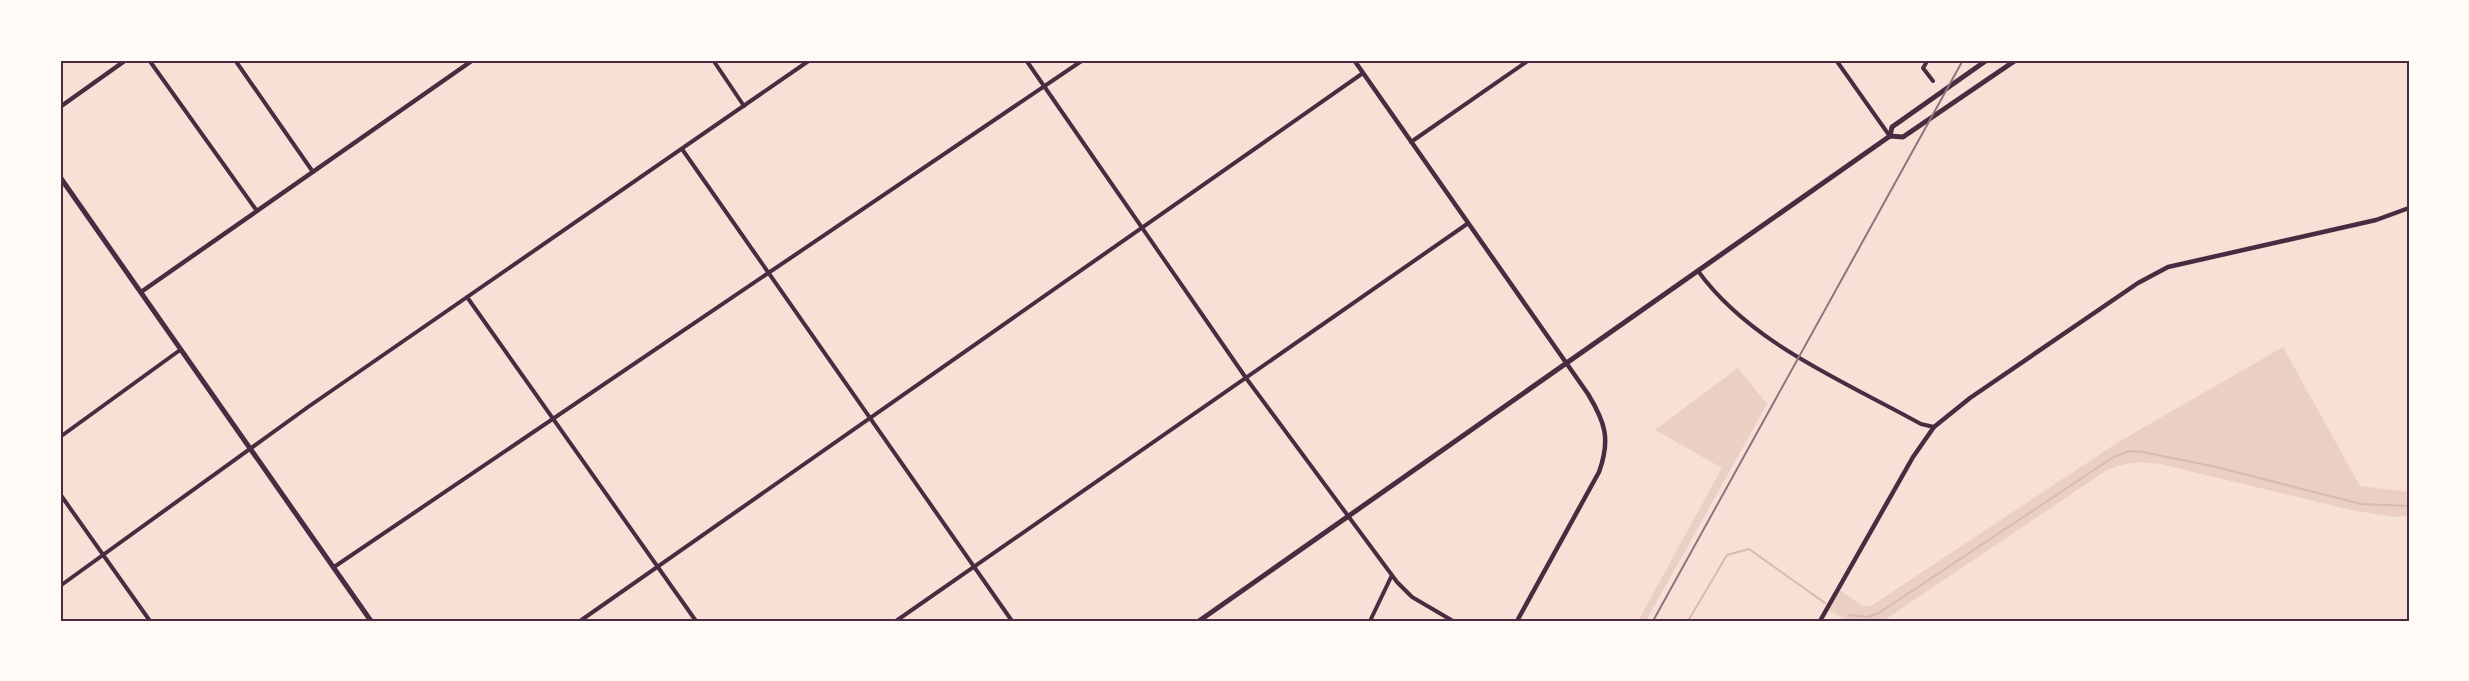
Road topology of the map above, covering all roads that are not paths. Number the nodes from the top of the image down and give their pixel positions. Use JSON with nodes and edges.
{"nodes":[{"id":1,"x":126,"y":60,"type":"edge"},
{"id":2,"x":149,"y":60,"type":"edge"},
{"id":3,"x":235,"y":60,"type":"edge"},
{"id":4,"x":473,"y":60,"type":"edge"},
{"id":5,"x":713,"y":60,"type":"edge"},
{"id":6,"x":810,"y":60,"type":"edge"},
{"id":7,"x":1026,"y":60,"type":"edge"},
{"id":8,"x":1083,"y":60,"type":"edge"},
{"id":9,"x":1354,"y":60,"type":"edge"},
{"id":10,"x":1515,"y":60,"type":"edge"},
{"id":11,"x":1529,"y":60,"type":"edge"},
{"id":12,"x":1836,"y":60,"type":"edge"},
{"id":13,"x":1928,"y":60,"type":"edge"},
{"id":14,"x":1987,"y":60,"type":"edge"},
{"id":15,"x":2016,"y":60,"type":"edge"},
{"id":16,"x":1520,"y":66,"type":"junction"},
{"id":17,"x":1363,"y":73,"type":"junction"},
{"id":18,"x":1933,"y":81,"type":"dead end"},
{"id":19,"x":1044,"y":86,"type":"junction"},
{"id":20,"x":744,"y":106,"type":"junction"},
{"id":21,"x":60,"y":107,"type":"edge"},
{"id":22,"x":1890,"y":136,"type":"junction"},
{"id":23,"x":1411,"y":142,"type":"junction"},
{"id":24,"x":682,"y":149,"type":"junction"},
{"id":25,"x":313,"y":172,"type":"junction"},
{"id":26,"x":60,"y":177,"type":"edge"},
{"id":27,"x":2409,"y":208,"type":"edge"},
{"id":28,"x":257,"y":211,"type":"junction"},
{"id":29,"x":1467,"y":224,"type":"junction"},
{"id":30,"x":1142,"y":228,"type":"junction"},
{"id":31,"x":1698,"y":270,"type":"junction"},
{"id":32,"x":768,"y":273,"type":"junction"},
{"id":33,"x":141,"y":292,"type":"junction"},
{"id":34,"x":467,"y":297,"type":"junction"},
{"id":35,"x":180,"y":350,"type":"junction"},
{"id":36,"x":1565,"y":363,"type":"junction"},
{"id":37,"x":1246,"y":378,"type":"junction"},
{"id":38,"x":870,"y":418,"type":"junction"},
{"id":39,"x":553,"y":419,"type":"junction"},
{"id":40,"x":1934,"y":427,"type":"junction"},
{"id":41,"x":60,"y":437,"type":"edge"},
{"id":42,"x":250,"y":448,"type":"junction"},
{"id":43,"x":60,"y":494,"type":"edge"},
{"id":44,"x":1349,"y":517,"type":"junction"},
{"id":45,"x":104,"y":556,"type":"junction"},
{"id":46,"x":658,"y":566,"type":"junction"},
{"id":47,"x":974,"y":567,"type":"junction"},
{"id":48,"x":333,"y":568,"type":"junction"},
{"id":49,"x":1392,"y":574,"type":"junction"},
{"id":50,"x":60,"y":586,"type":"edge"},
{"id":51,"x":150,"y":621,"type":"edge"},
{"id":52,"x":371,"y":621,"type":"edge"},
{"id":53,"x":580,"y":621,"type":"edge"},
{"id":54,"x":696,"y":621,"type":"edge"},
{"id":55,"x":896,"y":621,"type":"edge"},
{"id":56,"x":1012,"y":621,"type":"edge"},
{"id":57,"x":1199,"y":621,"type":"edge"},
{"id":58,"x":1370,"y":621,"type":"edge"},
{"id":59,"x":1453,"y":621,"type":"edge"},
{"id":60,"x":1517,"y":621,"type":"edge"},
{"id":61,"x":1820,"y":621,"type":"edge"}],
"edges":[{"from":1,"to":21,"type":"street"},
{"from":2,"to":28,"type":"street"},
{"from":3,"to":25,"type":"street"},
{"from":4,"to":25,"type":"street"},
{"from":5,"to":20,"type":"street"},
{"from":6,"to":20,"type":"street"},
{"from":7,"to":19,"type":"street"},
{"from":8,"to":19,"type":"street"},
{"from":9,"to":17,"type":"street"},
{"from":10,"to":16,"type":"street"},
{"from":11,"to":16,"type":"street"},
{"from":12,"to":22,"type":"street"},
{"from":13,"to":18,"type":"street"},
{"from":14,"to":22,"type":"main road"},
{"from":15,"to":22,"type":"main road"},
{"from":16,"to":23,"type":"street"},
{"from":17,"to":23,"type":"street"},
{"from":17,"to":30,"type":"street"},
{"from":19,"to":30,"type":"street"},
{"from":19,"to":32,"type":"street"},
{"from":20,"to":24,"type":"street"},
{"from":22,"to":31,"type":"main road"},
{"from":23,"to":29,"type":"street"},
{"from":24,"to":32,"type":"street"},
{"from":24,"to":34,"type":"street"},
{"from":25,"to":28,"type":"street"},
{"from":26,"to":33,"type":"main road"},
{"from":27,"to":40,"type":"street"},
{"from":28,"to":33,"type":"street"},
{"from":29,"to":36,"type":"street"},
{"from":29,"to":37,"type":"street"},
{"from":30,"to":37,"type":"street"},
{"from":30,"to":38,"type":"street"},
{"from":31,"to":36,"type":"main road"},
{"from":31,"to":40,"type":"street"},
{"from":32,"to":38,"type":"street"},
{"from":32,"to":39,"type":"street"},
{"from":33,"to":35,"type":"main road"},
{"from":34,"to":39,"type":"street"},
{"from":34,"to":42,"type":"street"},
{"from":35,"to":41,"type":"street"},
{"from":35,"to":42,"type":"main road"},
{"from":36,"to":44,"type":"main road"},
{"from":36,"to":60,"type":"street"},
{"from":37,"to":44,"type":"street"},
{"from":37,"to":47,"type":"street"},
{"from":38,"to":46,"type":"street"},
{"from":38,"to":47,"type":"street"},
{"from":39,"to":46,"type":"street"},
{"from":39,"to":48,"type":"street"},
{"from":40,"to":61,"type":"street"},
{"from":42,"to":45,"type":"street"},
{"from":42,"to":48,"type":"main road"},
{"from":43,"to":45,"type":"street"},
{"from":44,"to":49,"type":"street"},
{"from":44,"to":57,"type":"main road"},
{"from":45,"to":50,"type":"street"},
{"from":45,"to":51,"type":"street"},
{"from":46,"to":53,"type":"street"},
{"from":46,"to":54,"type":"street"},
{"from":47,"to":55,"type":"street"},
{"from":47,"to":56,"type":"street"},
{"from":48,"to":52,"type":"main road"},
{"from":49,"to":58,"type":"street"},
{"from":49,"to":59,"type":"street"}]}
